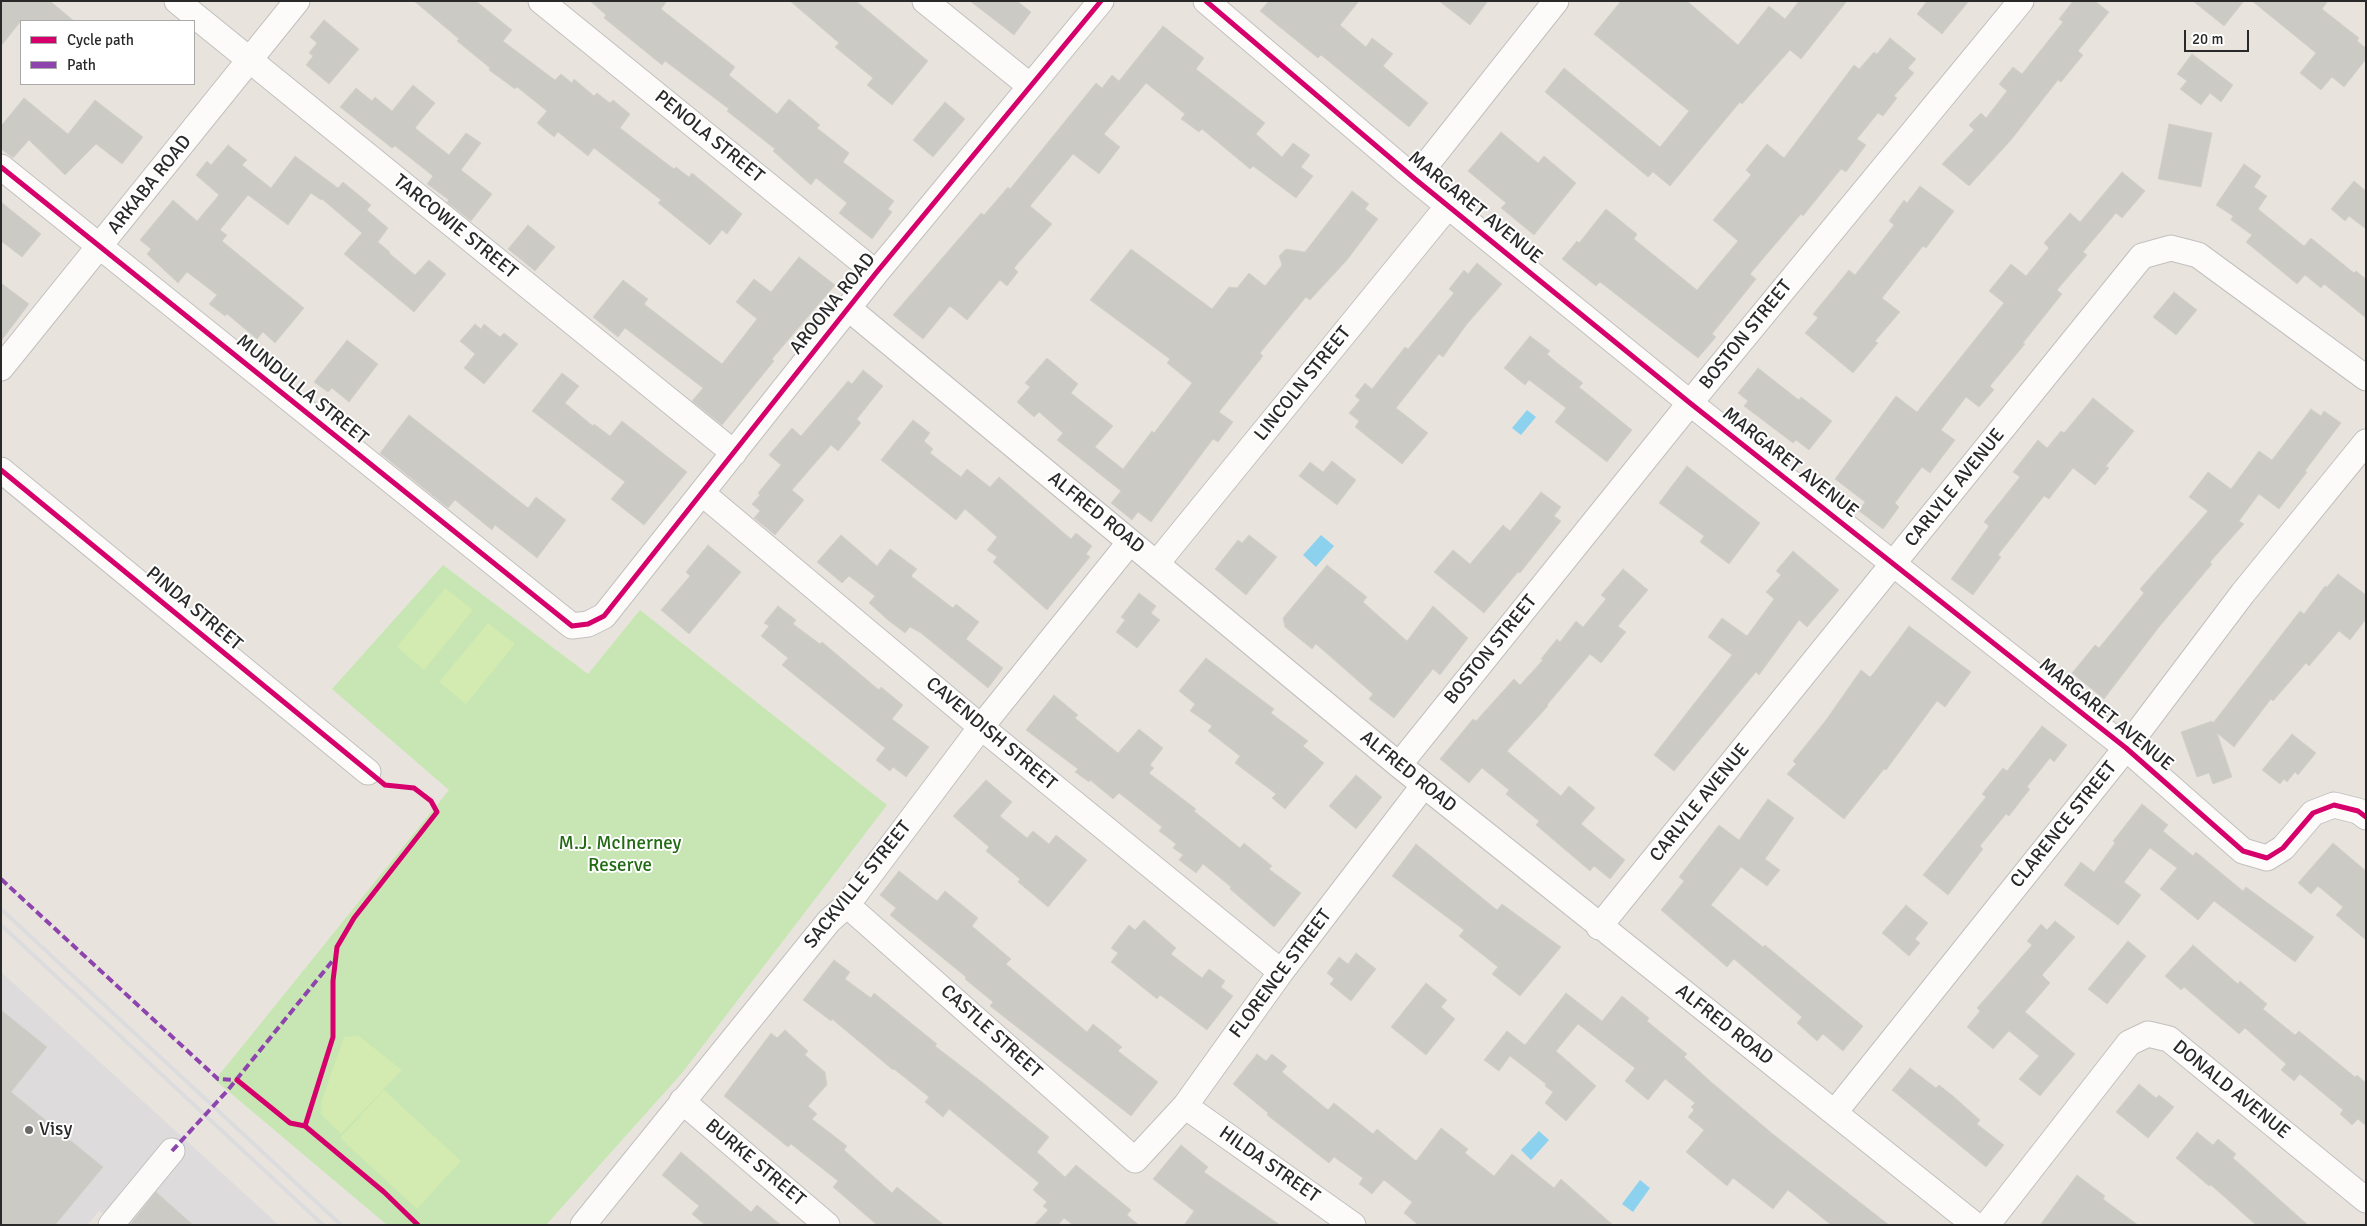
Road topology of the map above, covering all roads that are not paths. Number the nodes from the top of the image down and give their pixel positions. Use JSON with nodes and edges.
{"nodes":[{"id":1,"x":177,"y":1,"type":"edge"},
{"id":2,"x":297,"y":1,"type":"edge"},
{"id":3,"x":541,"y":1,"type":"edge"},
{"id":4,"x":925,"y":1,"type":"edge"},
{"id":5,"x":1101,"y":1,"type":"edge"},
{"id":6,"x":1206,"y":1,"type":"edge"},
{"id":7,"x":1556,"y":1,"type":"edge"},
{"id":8,"x":2021,"y":1,"type":"edge"},
{"id":9,"x":251,"y":61,"type":"junction"},
{"id":10,"x":1030,"y":86,"type":"junction"},
{"id":11,"x":1,"y":167,"type":"edge"},
{"id":12,"x":1415,"y":179,"type":"junction"},
{"id":13,"x":1448,"y":206,"type":"junction"},
{"id":14,"x":100,"y":248,"type":"junction"},
{"id":15,"x":876,"y":273,"type":"junction"},
{"id":16,"x":848,"y":308,"type":"junction"},
{"id":17,"x":1,"y":368,"type":"edge"},
{"id":18,"x":2366,"y":378,"type":"edge"},
{"id":19,"x":1690,"y":403,"type":"junction"},
{"id":20,"x":2366,"y":442,"type":"edge"},
{"id":21,"x":734,"y":453,"type":"junction"},
{"id":22,"x":1,"y":470,"type":"edge"},
{"id":23,"x":703,"y":494,"type":"junction"},
{"id":24,"x":1130,"y":542,"type":"junction"},
{"id":25,"x":1157,"y":563,"type":"junction"},
{"id":26,"x":1893,"y":565,"type":"junction"},
{"id":27,"x":588,"y":624,"type":"joint"},
{"id":28,"x":981,"y":727,"type":"junction"},
{"id":29,"x":2126,"y":748,"type":"junction"},
{"id":30,"x":1399,"y":765,"type":"junction"},
{"id":31,"x":368,"y":772,"type":"dead end"},
{"id":32,"x":1424,"y":785,"type":"junction"},
{"id":33,"x":2366,"y":817,"type":"edge"},
{"id":34,"x":847,"y":905,"type":"junction"},
{"id":35,"x":1600,"y":927,"type":"junction"},
{"id":36,"x":1281,"y":972,"type":"junction"},
{"id":37,"x":682,"y":1102,"type":"junction"},
{"id":38,"x":1185,"y":1106,"type":"junction"},
{"id":39,"x":1835,"y":1112,"type":"junction"},
{"id":40,"x":172,"y":1151,"type":"dead end"},
{"id":41,"x":1135,"y":1160,"type":"joint"},
{"id":42,"x":2366,"y":1200,"type":"edge"},
{"id":43,"x":111,"y":1225,"type":"edge"},
{"id":44,"x":583,"y":1225,"type":"edge"},
{"id":45,"x":827,"y":1225,"type":"edge"},
{"id":46,"x":1353,"y":1225,"type":"edge"},
{"id":47,"x":1975,"y":1225,"type":"edge"},
{"id":48,"x":1987,"y":1225,"type":"edge"}],
"edges":[{"from":1,"to":9,"type":"street","name":"TARCOWIE STREET"},
{"from":2,"to":9,"type":"street","name":"ARKABA ROAD"},
{"from":3,"to":15,"type":"street","name":"PENOLA STREET"},
{"from":4,"to":10,"type":"street"},
{"from":5,"to":10,"type":"street","name":"AROONA ROAD"},
{"from":6,"to":12,"type":"street","name":"MARGARET AVENUE"},
{"from":7,"to":12,"type":"street"},
{"from":8,"to":19,"type":"street","name":"BOSTON STREET"},
{"from":9,"to":14,"type":"street","name":"ARKABA ROAD"},
{"from":9,"to":21,"type":"street","name":"TARCOWIE STREET"},
{"from":10,"to":15,"type":"street","name":"AROONA ROAD"},
{"from":11,"to":14,"type":"street","name":"MUNDULLA STREET"},
{"from":12,"to":13,"type":"street","name":"MARGARET AVENUE"},
{"from":13,"to":19,"type":"street","name":"MARGARET AVENUE"},
{"from":13,"to":25,"type":"street","name":"LINCOLN STREET"},
{"from":14,"to":17,"type":"street","name":"ARKABA ROAD"},
{"from":14,"to":27,"type":"street","name":"MUNDULLA STREET"},
{"from":15,"to":16,"type":"street","name":"AROONA ROAD"},
{"from":16,"to":21,"type":"street","name":"AROONA ROAD"},
{"from":16,"to":24,"type":"street","name":"ALFRED ROAD"},
{"from":18,"to":26,"type":"street","name":"CARLYLE AVENUE"},
{"from":19,"to":26,"type":"street","name":"MARGARET AVENUE"},
{"from":19,"to":30,"type":"street","name":"BOSTON STREET"},
{"from":20,"to":29,"type":"street","name":"CLARENCE STREET"},
{"from":21,"to":23,"type":"street","name":"AROONA ROAD"},
{"from":22,"to":31,"type":"street","name":"PINDA STREET"},
{"from":23,"to":27,"type":"street","name":"AROONA ROAD"},
{"from":23,"to":28,"type":"street","name":"CAVENDISH STREET"},
{"from":24,"to":25,"type":"street","name":"ALFRED ROAD"},
{"from":24,"to":28,"type":"street","name":"SACKVILLE STREET"},
{"from":25,"to":30,"type":"street","name":"ALFRED ROAD"},
{"from":26,"to":29,"type":"street","name":"MARGARET AVENUE"},
{"from":26,"to":35,"type":"street","name":"CARLYLE AVENUE"},
{"from":28,"to":34,"type":"street","name":"SACKVILLE STREET"},
{"from":28,"to":36,"type":"street","name":"CAVENDISH STREET"},
{"from":29,"to":33,"type":"street","name":"MARGARET AVENUE"},
{"from":29,"to":39,"type":"street","name":"CLARENCE STREET"},
{"from":30,"to":32,"type":"street","name":"ALFRED ROAD"},
{"from":32,"to":35,"type":"street","name":"ALFRED ROAD"},
{"from":32,"to":36,"type":"street","name":"FLORENCE STREET"},
{"from":34,"to":37,"type":"street","name":"SACKVILLE STREET"},
{"from":34,"to":41,"type":"street","name":"CASTLE STREET"},
{"from":35,"to":39,"type":"street","name":"ALFRED ROAD"},
{"from":36,"to":38,"type":"street","name":"FLORENCE STREET"},
{"from":37,"to":44,"type":"street","name":"SACKVILLE STREET"},
{"from":37,"to":45,"type":"street","name":"BURKE STREET"},
{"from":38,"to":41,"type":"street","name":"FLORENCE STREET"},
{"from":38,"to":46,"type":"street","name":"HILDA STREET"},
{"from":39,"to":47,"type":"street","name":"ALFRED ROAD"},
{"from":40,"to":43,"type":"street"},
{"from":42,"to":48,"type":"street","name":"DONALD AVENUE"}]}
